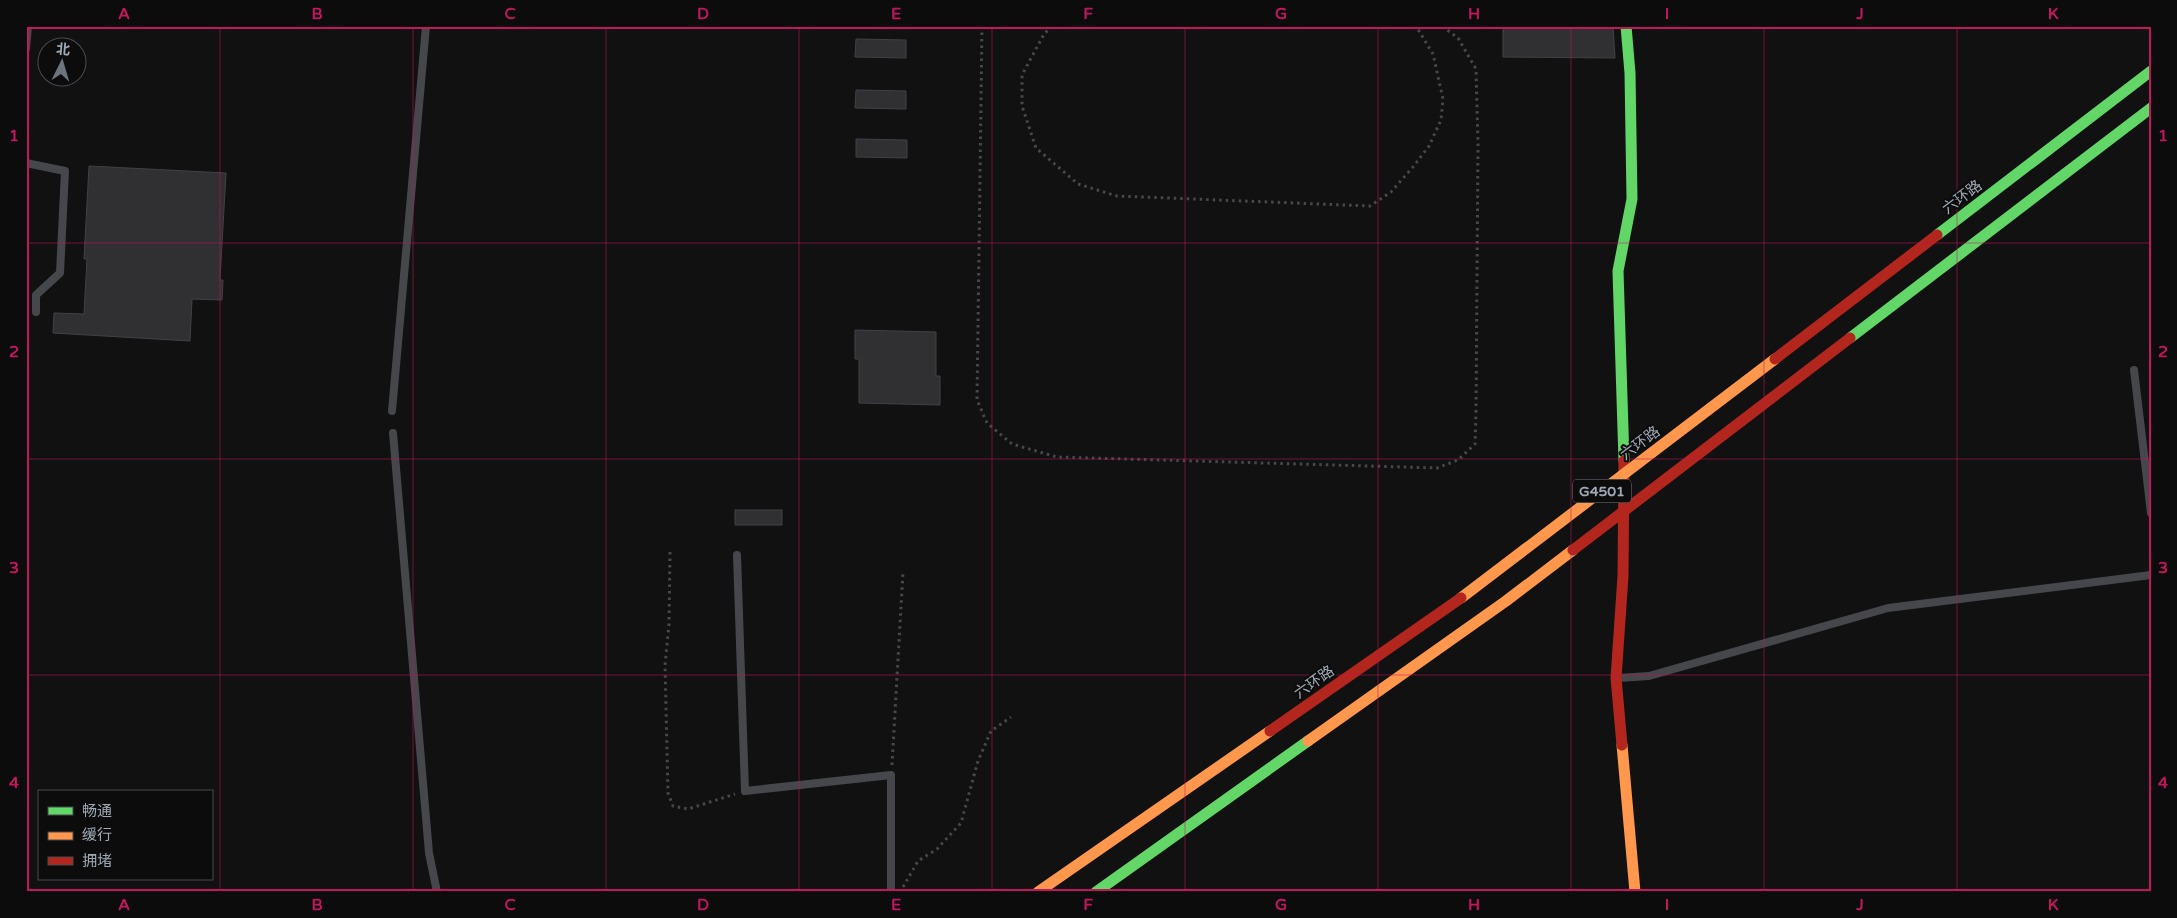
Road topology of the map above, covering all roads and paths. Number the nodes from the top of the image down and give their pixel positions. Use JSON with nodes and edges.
{"nodes":[{"id":1,"x":28,"y":26,"type":"edge"},
{"id":2,"x":426,"y":26,"type":"edge"},
{"id":3,"x":982,"y":26,"type":"edge"},
{"id":4,"x":1052,"y":26,"type":"edge"},
{"id":5,"x":1416,"y":26,"type":"edge"},
{"id":6,"x":1442,"y":26,"type":"edge"},
{"id":7,"x":1626,"y":26,"type":"edge"},
{"id":8,"x":26,"y":49,"type":"edge"},
{"id":9,"x":2151,"y":71,"type":"edge"},
{"id":10,"x":2151,"y":108,"type":"edge"},
{"id":11,"x":26,"y":163,"type":"edge"},
{"id":12,"x":36,"y":312,"type":"dead end"},
{"id":13,"x":2134,"y":370,"type":"dead end"},
{"id":14,"x":392,"y":411,"type":"dead end"},
{"id":15,"x":393,"y":433,"type":"dead end"},
{"id":16,"x":2151,"y":513,"type":"edge"},
{"id":17,"x":670,"y":552,"type":"dead end"},
{"id":18,"x":737,"y":555,"type":"dead end"},
{"id":19,"x":904,"y":572,"type":"dead end"},
{"id":20,"x":2151,"y":575,"type":"edge"},
{"id":21,"x":1616,"y":678,"type":"junction"},
{"id":22,"x":1011,"y":716,"type":"dead end"},
{"id":23,"x":891,"y":775,"type":"junction"},
{"id":24,"x":745,"y":791,"type":"junction"},
{"id":25,"x":437,"y":892,"type":"edge"},
{"id":26,"x":892,"y":892,"type":"edge"},
{"id":27,"x":901,"y":892,"type":"edge"},
{"id":28,"x":1038,"y":892,"type":"edge"},
{"id":29,"x":1096,"y":892,"type":"edge"},
{"id":30,"x":1635,"y":892,"type":"edge"}],
"edges":[{"from":1,"to":8,"type":"lane"},
{"from":2,"to":14,"type":"lane"},
{"from":3,"to":6,"type":"path"},
{"from":4,"to":5,"type":"path"},
{"from":7,"to":21,"type":"main road"},
{"from":9,"to":28,"type":"main road","name":"六环路","number":"G4501","bridge":true},
{"from":10,"to":29,"type":"main road","number":"G4501","bridge":true},
{"from":11,"to":12,"type":"lane"},
{"from":13,"to":16,"type":"lane"},
{"from":15,"to":25,"type":"lane"},
{"from":17,"to":24,"type":"path"},
{"from":18,"to":24,"type":"lane"},
{"from":19,"to":23,"type":"path"},
{"from":20,"to":21,"type":"lane"},
{"from":21,"to":30,"type":"main road"},
{"from":22,"to":27,"type":"path"},
{"from":23,"to":24,"type":"lane"},
{"from":23,"to":26,"type":"lane"}]}
